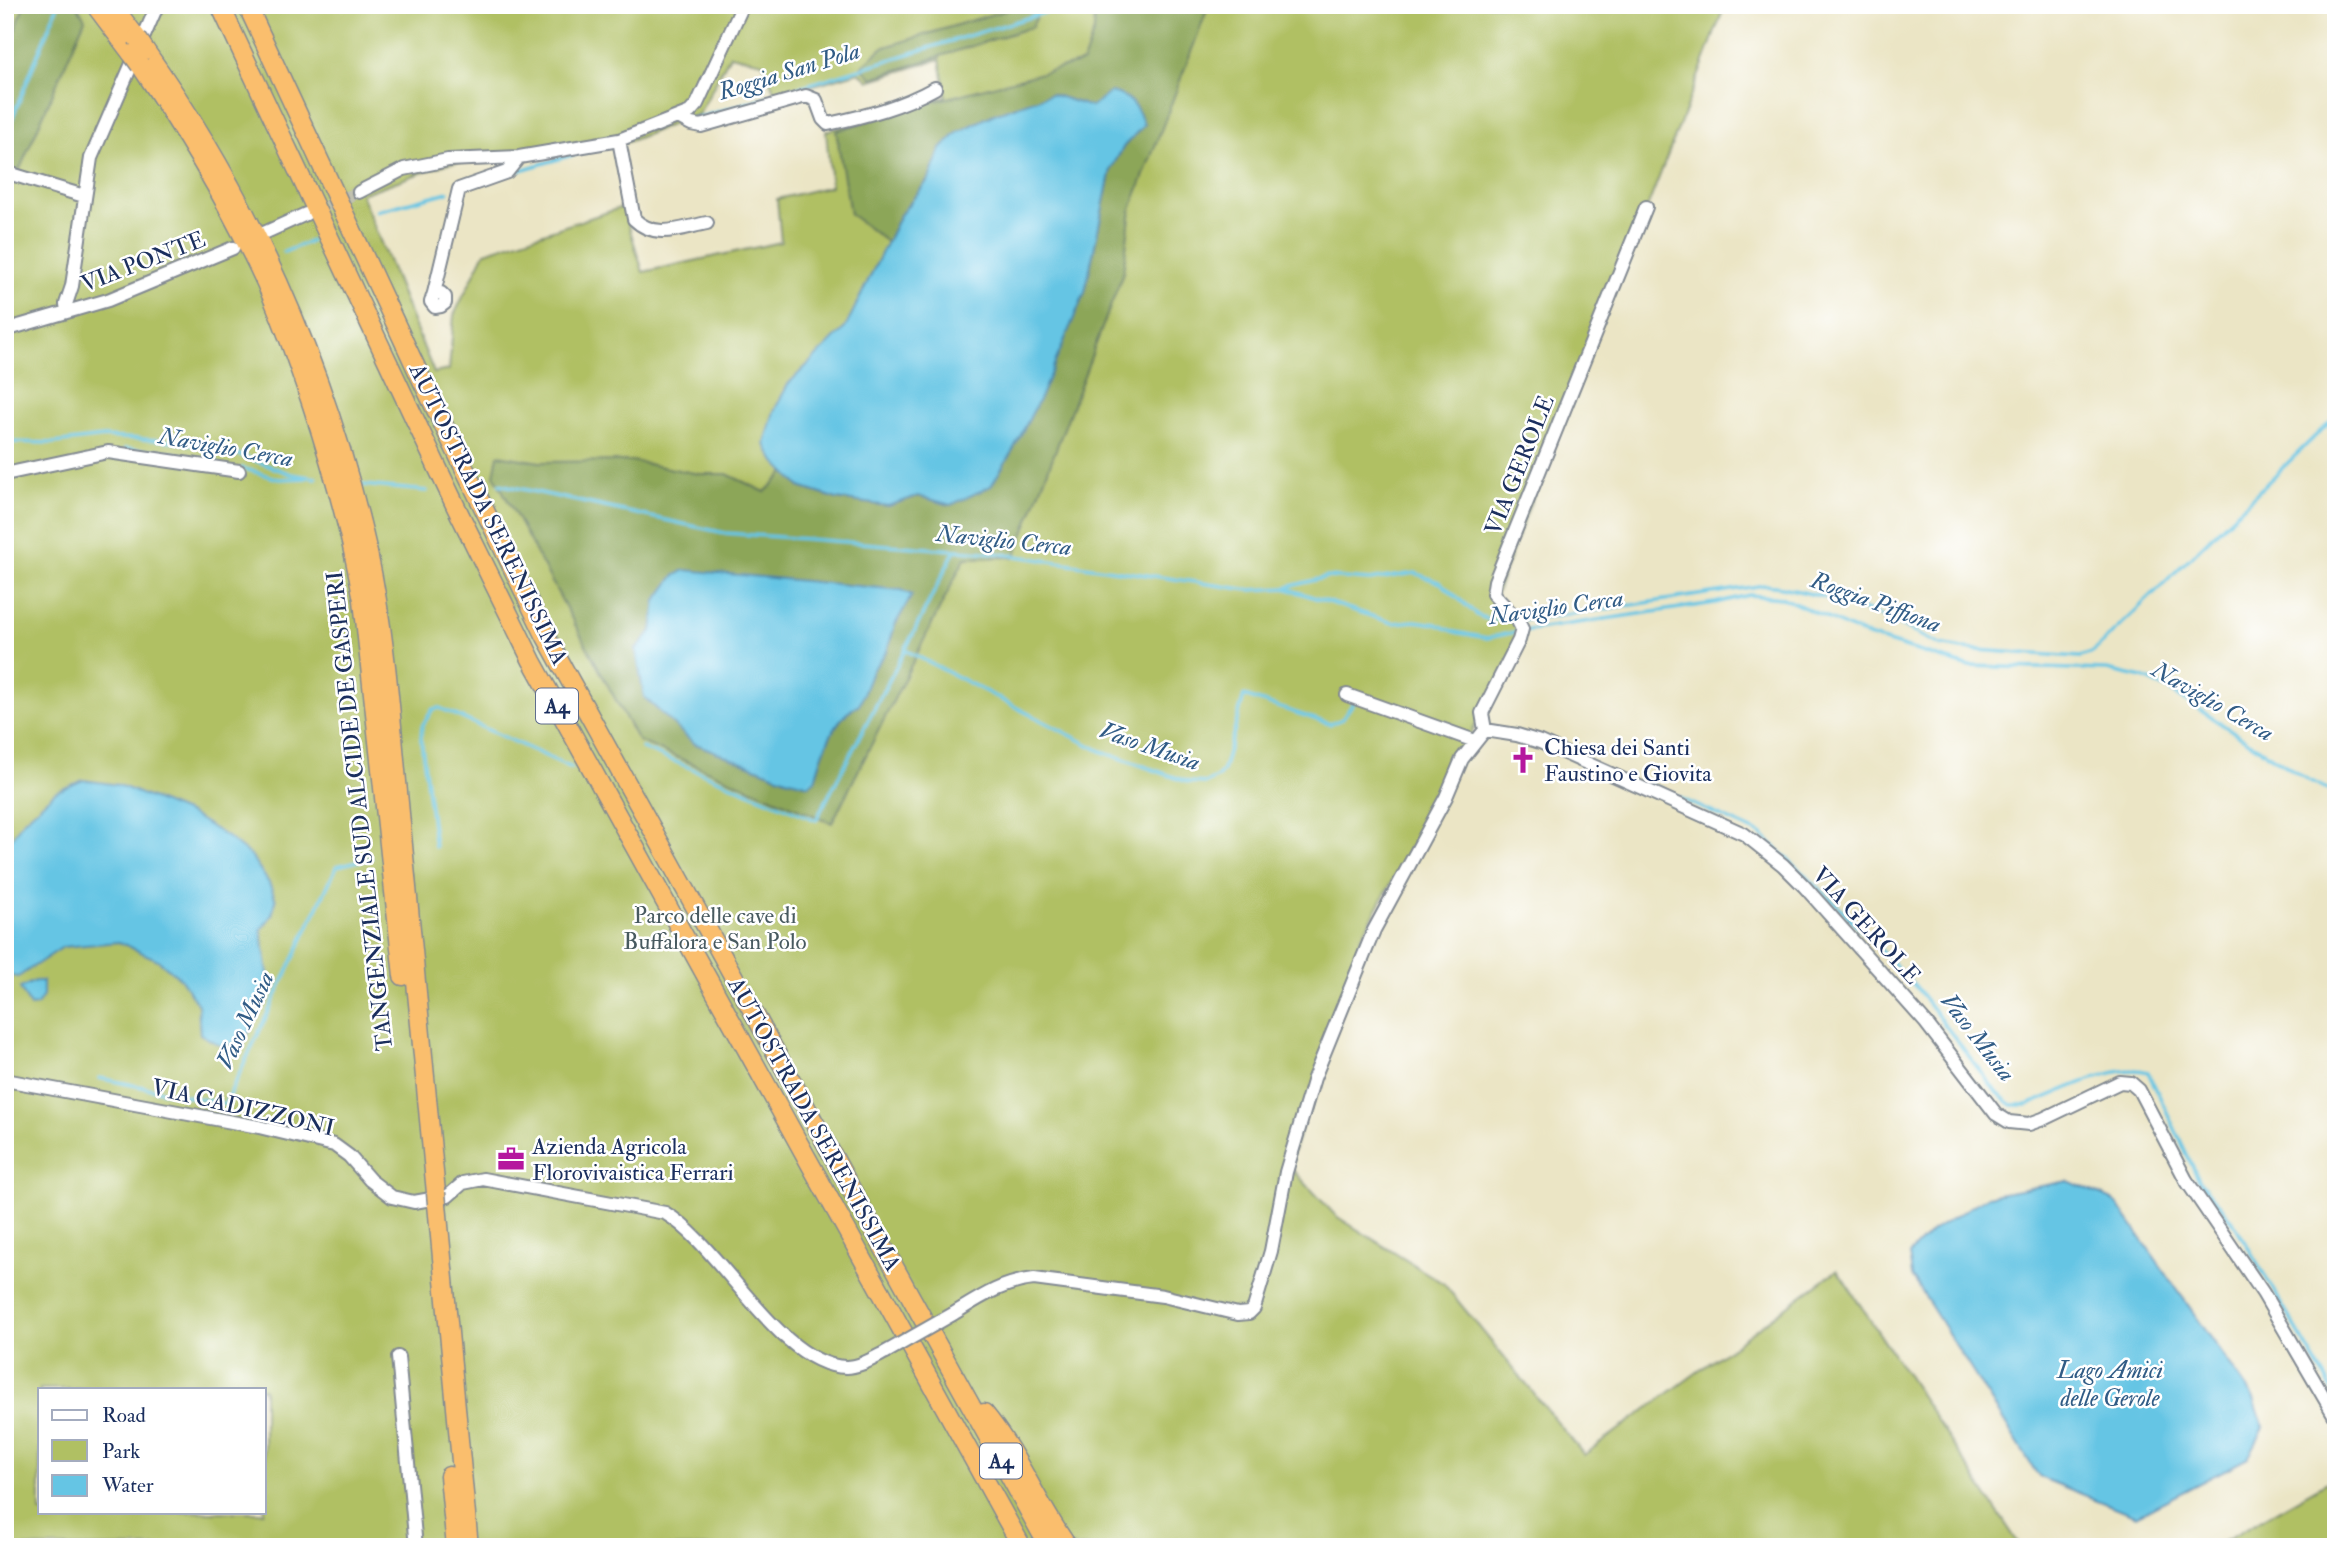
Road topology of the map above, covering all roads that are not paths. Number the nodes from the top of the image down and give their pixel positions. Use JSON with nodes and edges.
{"nodes":[{"id":1,"x":95,"y":5,"type":"edge"},
{"id":2,"x":113,"y":5,"type":"edge"},
{"id":3,"x":220,"y":5,"type":"edge"},
{"id":4,"x":247,"y":5,"type":"edge"},
{"id":5,"x":743,"y":5,"type":"edge"},
{"id":6,"x":157,"y":6,"type":"edge"},
{"id":7,"x":139,"y":52,"type":"junction"},
{"id":8,"x":935,"y":88,"type":"dead end"},
{"id":9,"x":678,"y":117,"type":"junction"},
{"id":10,"x":619,"y":141,"type":"junction"},
{"id":11,"x":519,"y":157,"type":"junction"},
{"id":12,"x":5,"y":172,"type":"edge"},
{"id":13,"x":359,"y":192,"type":"tunnel mouth"},
{"id":14,"x":84,"y":196,"type":"junction"},
{"id":15,"x":1646,"y":207,"type":"dead end"},
{"id":16,"x":306,"y":214,"type":"tunnel mouth"},
{"id":17,"x":707,"y":223,"type":"dead end"},
{"id":18,"x":264,"y":233,"type":"dead end"},
{"id":19,"x":233,"y":248,"type":"dead end"},
{"id":20,"x":433,"y":293,"type":"dead end"},
{"id":21,"x":67,"y":312,"type":"junction"},
{"id":22,"x":5,"y":330,"type":"edge"},
{"id":23,"x":239,"y":471,"type":"dead end"},
{"id":24,"x":5,"y":474,"type":"edge"},
{"id":25,"x":1347,"y":695,"type":"dead end"},
{"id":26,"x":1485,"y":730,"type":"junction"},
{"id":27,"x":1475,"y":741,"type":"junction"},
{"id":28,"x":5,"y":1080,"type":"edge"},
{"id":29,"x":430,"y":1199,"type":"junction"},
{"id":30,"x":398,"y":1357,"type":"dead end"},
{"id":31,"x":953,"y":1375,"type":"junction"},
{"id":32,"x":933,"y":1386,"type":"junction"},
{"id":33,"x":2336,"y":1418,"type":"edge"},
{"id":34,"x":416,"y":1547,"type":"edge"},
{"id":35,"x":456,"y":1547,"type":"edge"},
{"id":36,"x":469,"y":1547,"type":"edge"},
{"id":37,"x":1008,"y":1547,"type":"edge"},
{"id":38,"x":1022,"y":1547,"type":"edge"},
{"id":39,"x":1049,"y":1547,"type":"edge"},
{"id":40,"x":1068,"y":1547,"type":"edge"}],
"edges":[{"from":1,"to":7,"type":"highway","name":"TANGENZIALE SUD ALCIDE DE GASPERI"},
{"from":2,"to":7,"type":"highway","name":"TANGENZIALE SUD ALCIDE DE GASPERI"},
{"from":3,"to":32,"type":"highway","name":"AUTOSTRADA SERENISSIMA","number":"A4"},
{"from":4,"to":31,"type":"highway","name":"AUTOSTRADA SERENISSIMA","number":"A4"},
{"from":5,"to":9,"type":"street"},
{"from":6,"to":14,"type":"street","name":"VIA PONTE"},
{"from":7,"to":29,"type":"highway","name":"TANGENZIALE SUD ALCIDE DE GASPERI"},
{"from":8,"to":9,"type":"street"},
{"from":9,"to":10,"type":"street"},
{"from":10,"to":11,"type":"street"},
{"from":10,"to":17,"type":"street"},
{"from":11,"to":13,"type":"street"},
{"from":11,"to":20,"type":"street"},
{"from":12,"to":14,"type":"street"},
{"from":14,"to":21,"type":"street","name":"VIA PONTE"},
{"from":15,"to":26,"type":"street","name":"VIA GEROLE"},
{"from":16,"to":18,"type":"street"},
{"from":19,"to":21,"type":"street","name":"VIA PONTE"},
{"from":21,"to":22,"type":"street","name":"VIA PONTE"},
{"from":23,"to":24,"type":"street"},
{"from":25,"to":27,"type":"street"},
{"from":26,"to":27,"type":"street"},
{"from":26,"to":33,"type":"street","name":"VIA GEROLE"},
{"from":27,"to":28,"type":"street","name":"VIA CADIZZONI","bridge":true},
{"from":29,"to":35,"type":"highway","name":"TANGENZIALE SUD ALCIDE DE GASPERI"},
{"from":29,"to":36,"type":"highway","name":"TANGENZIALE SUD ALCIDE DE GASPERI"},
{"from":30,"to":34,"type":"street"},
{"from":31,"to":39,"type":"highway","name":"AUTOSTRADA SERENISSIMA","number":"A4"},
{"from":31,"to":40,"type":"highway"},
{"from":32,"to":37,"type":"highway"},
{"from":32,"to":38,"type":"highway","name":"AUTOSTRADA SERENISSIMA","number":"A4"}]}
